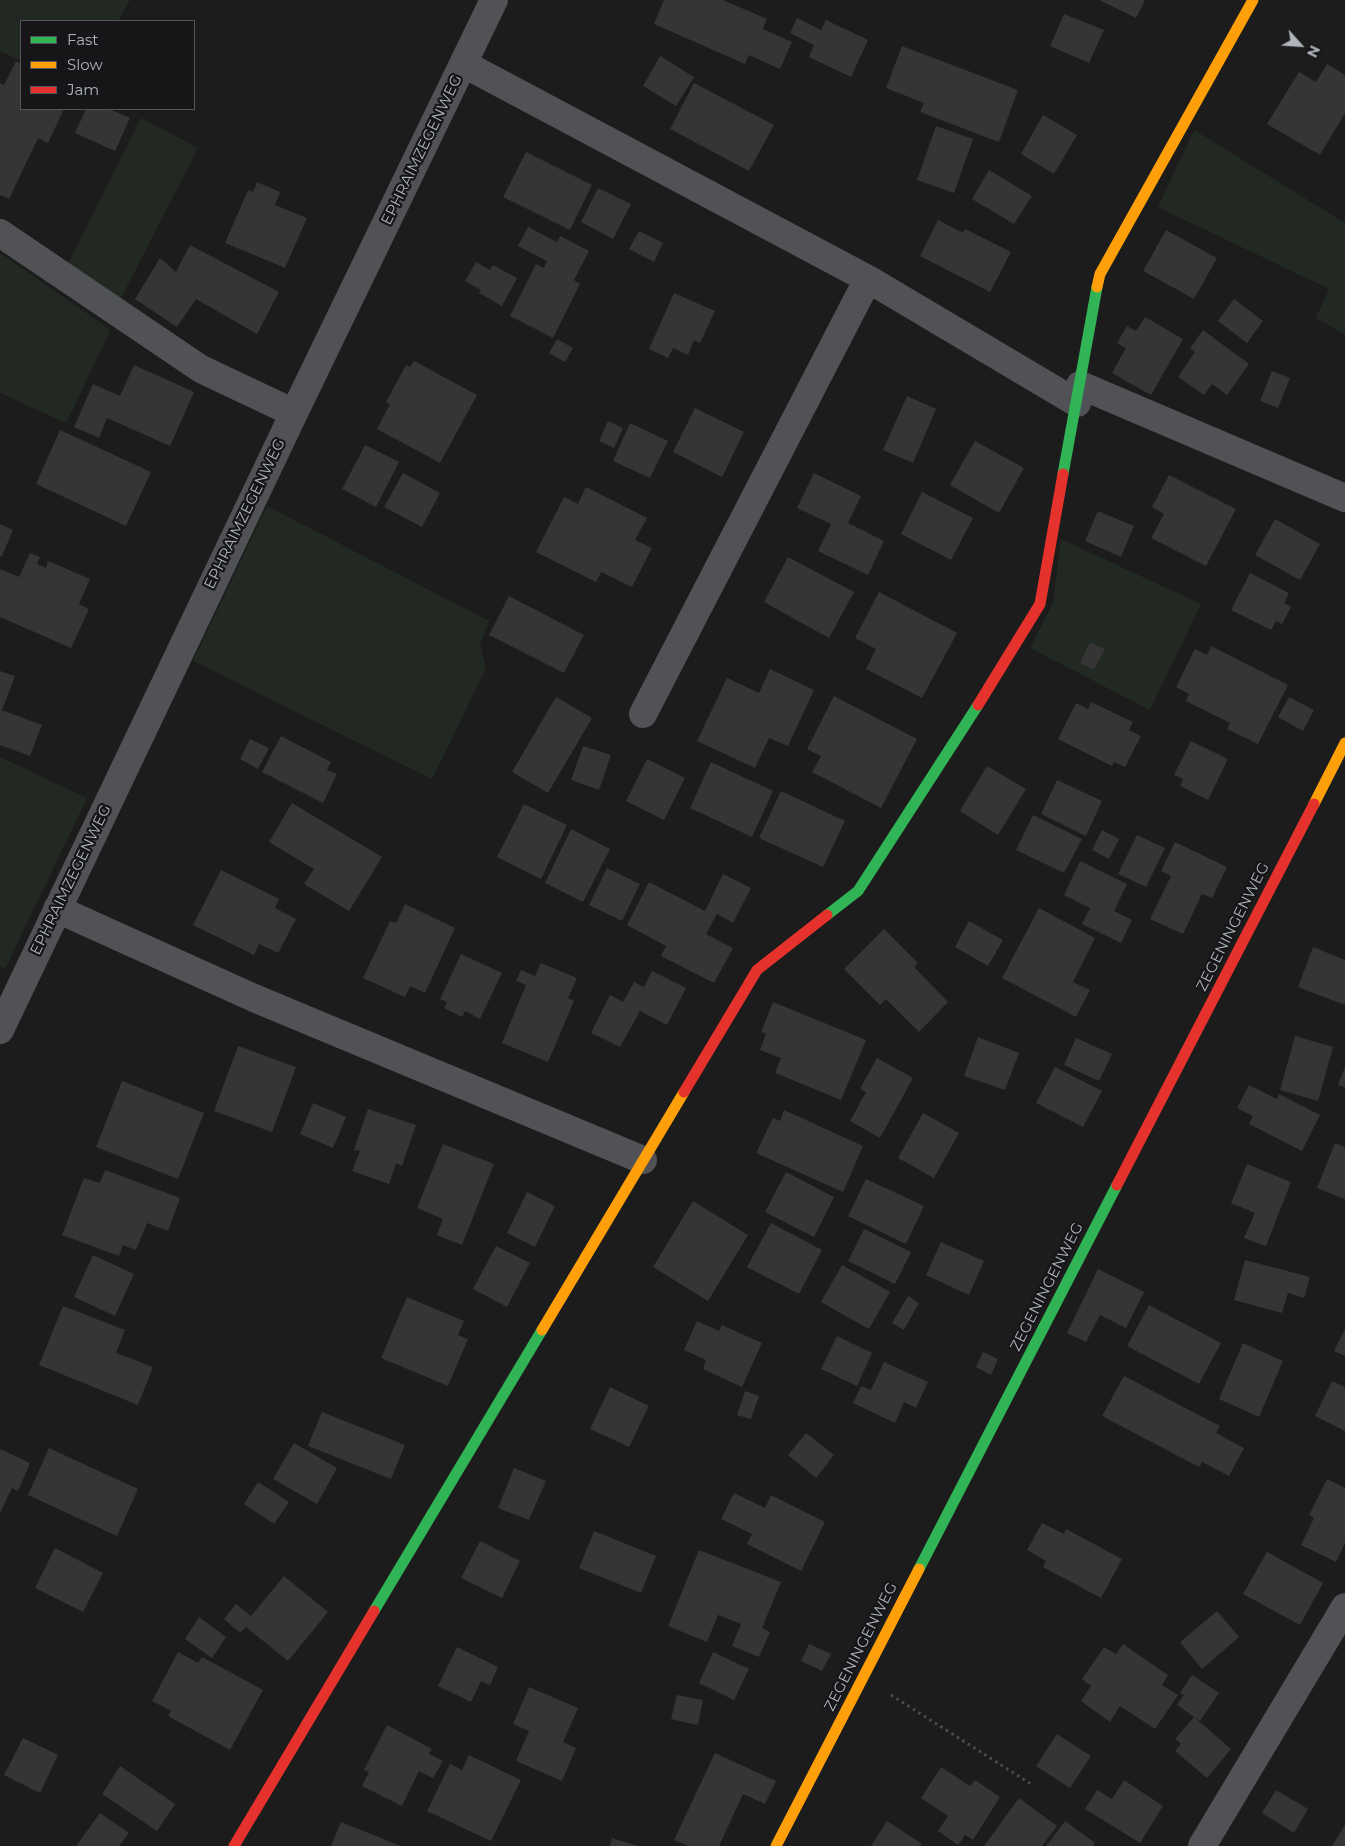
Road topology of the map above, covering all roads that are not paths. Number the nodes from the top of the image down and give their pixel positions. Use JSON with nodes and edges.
{"nodes":[{"id":1,"x":494,"y":0,"type":"edge"},
{"id":2,"x":1253,"y":0,"type":"edge"},
{"id":3,"x":464,"y":64,"type":"junction"},
{"id":4,"x":0,"y":233,"type":"edge"},
{"id":5,"x":868,"y":279,"type":"junction"},
{"id":6,"x":1079,"y":394,"type":"junction"},
{"id":7,"x":294,"y":413,"type":"junction"},
{"id":8,"x":1345,"y":498,"type":"edge"},
{"id":9,"x":643,"y":714,"type":"dead end"},
{"id":10,"x":1345,"y":742,"type":"edge"},
{"id":11,"x":57,"y":909,"type":"junction"},
{"id":12,"x":10,"y":981,"type":"edge"},
{"id":13,"x":0,"y":1030,"type":"edge"},
{"id":14,"x":643,"y":1160,"type":"junction"},
{"id":15,"x":1345,"y":1607,"type":"edge"},
{"id":16,"x":234,"y":1846,"type":"edge"},
{"id":17,"x":776,"y":1846,"type":"edge"},
{"id":18,"x":1202,"y":1846,"type":"edge"}],
"edges":[{"from":1,"to":3,"type":"street","name":"EPHRAIMZEGENWEG"},
{"from":2,"to":6,"type":"street"},
{"from":3,"to":5,"type":"street"},
{"from":3,"to":7,"type":"street","name":"EPHRAIMZEGENWEG"},
{"from":4,"to":7,"type":"street"},
{"from":5,"to":6,"type":"street"},
{"from":5,"to":9,"type":"street"},
{"from":6,"to":8,"type":"street"},
{"from":6,"to":14,"type":"street"},
{"from":7,"to":11,"type":"street","name":"EPHRAIMZEGENWEG"},
{"from":10,"to":17,"type":"street","name":"ZEGENINGENWEG"},
{"from":11,"to":12,"type":"street","name":"EPHRAIMZEGENWEG"},
{"from":11,"to":14,"type":"street"},
{"from":12,"to":13,"type":"street","name":"EPHRAIMZEGENWEG"},
{"from":14,"to":16,"type":"street"},
{"from":15,"to":18,"type":"street"}]}
